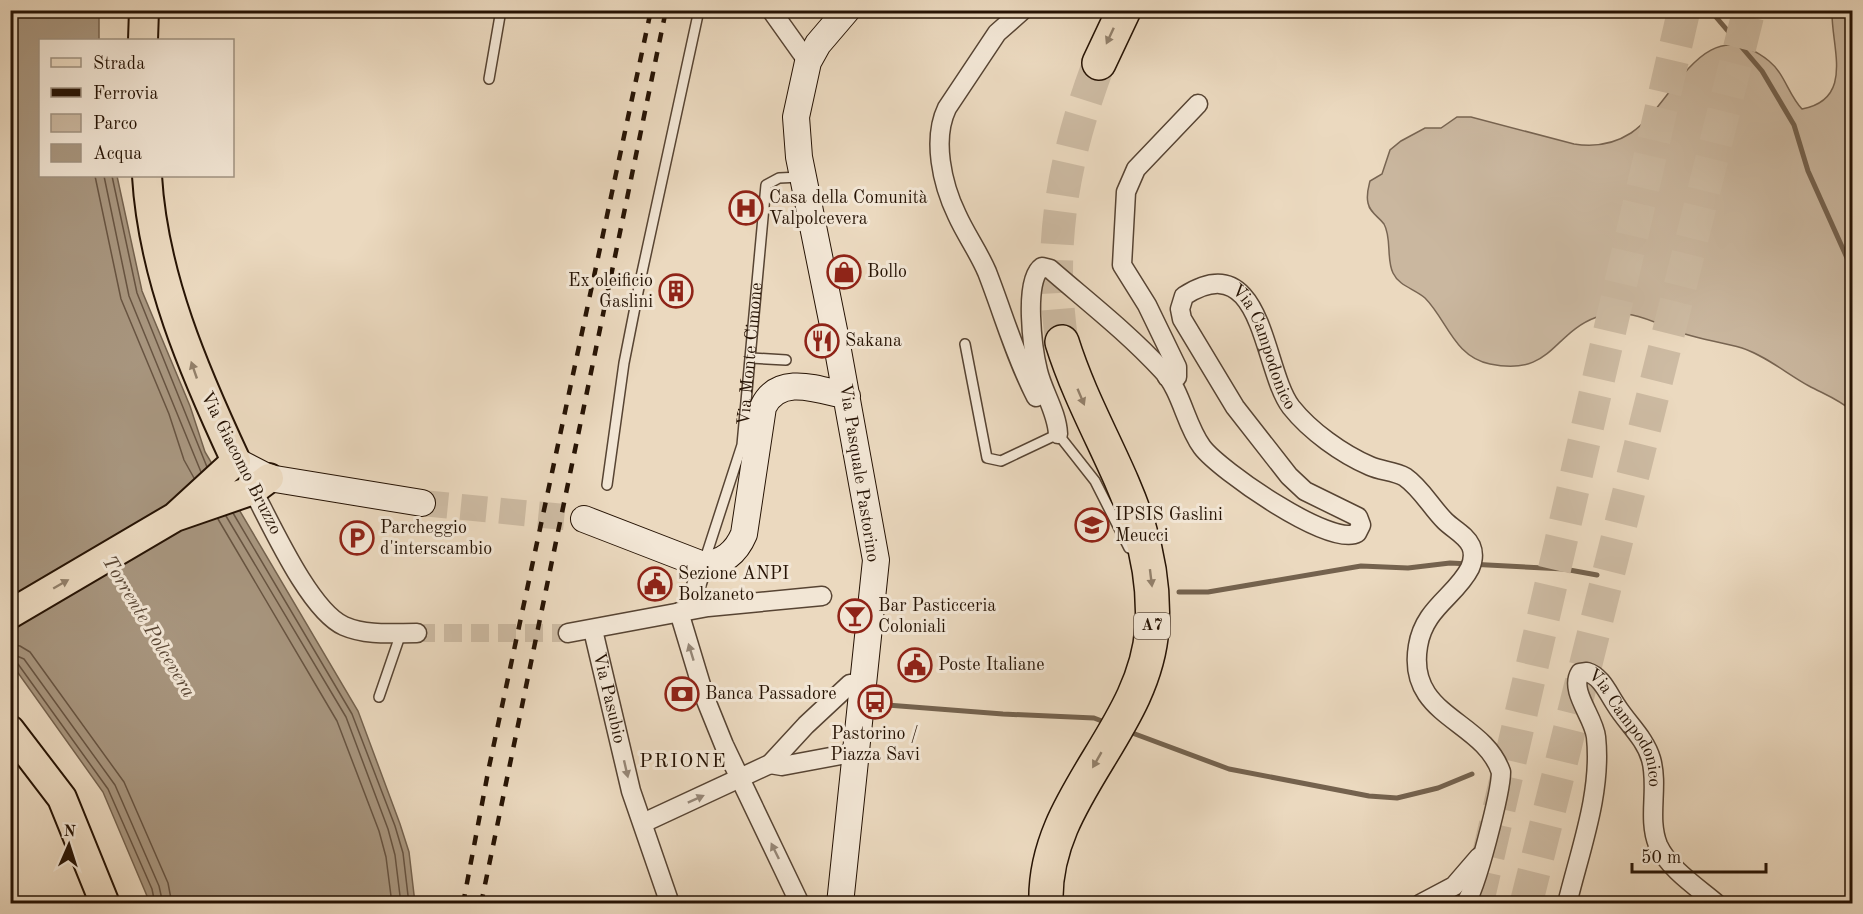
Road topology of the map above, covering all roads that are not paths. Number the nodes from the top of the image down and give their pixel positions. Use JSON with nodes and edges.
{"nodes":[{"id":1,"x":144,"y":10,"type":"edge"},
{"id":2,"x":501,"y":10,"type":"edge"},
{"id":3,"x":699,"y":10,"type":"edge"},
{"id":4,"x":771,"y":10,"type":"edge"},
{"id":5,"x":847,"y":10,"type":"edge"},
{"id":6,"x":1023,"y":10,"type":"edge"},
{"id":7,"x":1124,"y":10,"type":"edge"},
{"id":8,"x":143,"y":39,"type":"edge"},
{"id":9,"x":1099,"y":63,"type":"tunnel mouth"},
{"id":10,"x":806,"y":72,"type":"junction"},
{"id":11,"x":489,"y":79,"type":"dead end"},
{"id":12,"x":1198,"y":104,"type":"dead end"},
{"id":13,"x":147,"y":177,"type":"edge"},
{"id":14,"x":803,"y":177,"type":"junction"},
{"id":15,"x":1062,"y":342,"type":"tunnel mouth"},
{"id":16,"x":965,"y":344,"type":"dead end"},
{"id":17,"x":751,"y":358,"type":"junction"},
{"id":18,"x":786,"y":360,"type":"dead end"},
{"id":19,"x":1167,"y":377,"type":"junction"},
{"id":20,"x":847,"y":396,"type":"junction"},
{"id":21,"x":1058,"y":434,"type":"junction"},
{"id":22,"x":226,"y":469,"type":"junction"},
{"id":23,"x":261,"y":484,"type":"junction"},
{"id":24,"x":607,"y":485,"type":"dead end"},
{"id":25,"x":422,"y":503,"type":"tunnel mouth"},
{"id":26,"x":175,"y":517,"type":"junction"},
{"id":27,"x":584,"y":519,"type":"tunnel mouth"},
{"id":28,"x":1129,"y":548,"type":"dead end"},
{"id":29,"x":704,"y":561,"type":"junction"},
{"id":30,"x":822,"y":596,"type":"dead end"},
{"id":31,"x":683,"y":611,"type":"junction"},
{"id":32,"x":10,"y":614,"type":"edge"},
{"id":33,"x":593,"y":630,"type":"junction"},
{"id":34,"x":409,"y":633,"type":"joint"},
{"id":35,"x":568,"y":633,"type":"tunnel mouth"},
{"id":36,"x":865,"y":683,"type":"junction"},
{"id":37,"x":379,"y":697,"type":"dead end"},
{"id":38,"x":10,"y":730,"type":"edge"},
{"id":39,"x":857,"y":752,"type":"junction"},
{"id":40,"x":770,"y":764,"type":"junction"},
{"id":41,"x":738,"y":778,"type":"junction"},
{"id":42,"x":643,"y":824,"type":"junction"},
{"id":43,"x":1482,"y":854,"type":"junction"},
{"id":44,"x":105,"y":903,"type":"edge"},
{"id":45,"x":670,"y":903,"type":"edge"},
{"id":46,"x":800,"y":903,"type":"edge"},
{"id":47,"x":840,"y":903,"type":"edge"},
{"id":48,"x":1046,"y":903,"type":"edge"},
{"id":49,"x":1420,"y":903,"type":"edge"},
{"id":50,"x":1465,"y":903,"type":"edge"},
{"id":51,"x":1567,"y":903,"type":"edge"},
{"id":52,"x":1717,"y":903,"type":"edge"}],
"edges":[{"from":1,"to":8,"type":"main road"},
{"from":2,"to":11,"type":"lane"},
{"from":3,"to":24,"type":"lane"},
{"from":4,"to":10,"type":"street"},
{"from":5,"to":10,"type":"main road"},
{"from":6,"to":21,"type":"street","name":"Via Campodonico"},
{"from":7,"to":9,"type":"highway","one_way":true},
{"from":10,"to":14,"type":"main road","name":"Via Pasquale Pastorino"},
{"from":12,"to":19,"type":"street"},
{"from":22,"to":13,"type":"main road","name":"Via Giacomo Bruzzo","one_way":true},
{"from":14,"to":17,"type":"lane","name":"Via Monte Cimone"},
{"from":14,"to":20,"type":"main road","name":"Via Pasquale Pastorino"},
{"from":15,"to":48,"type":"highway","number":"A7","one_way":true},
{"from":16,"to":21,"type":"lane"},
{"from":17,"to":18,"type":"lane"},
{"from":17,"to":29,"type":"lane","name":"Via Monte Cimone"},
{"from":19,"to":21,"type":"street","name":"Via Campodonico"},
{"from":19,"to":43,"type":"street","name":"Via Campodonico"},
{"from":20,"to":29,"type":"main road"},
{"from":20,"to":36,"type":"main road","name":"Via Pasquale Pastorino"},
{"from":21,"to":28,"type":"lane","name":"Via Campodonico"},
{"from":22,"to":23,"type":"main road"},
{"from":22,"to":26,"type":"main road"},
{"from":23,"to":25,"type":"main road"},
{"from":23,"to":26,"type":"main road"},
{"from":23,"to":34,"type":"street","name":"Via Giacomo Bruzzo"},
{"from":32,"to":26,"type":"main road","one_way":true},
{"from":27,"to":29,"type":"main road"},
{"from":29,"to":31,"type":"street","name":"Via Monte Cimone"},
{"from":30,"to":31,"type":"street"},
{"from":31,"to":33,"type":"street"},
{"from":41,"to":31,"type":"street","one_way":true},
{"from":33,"to":35,"type":"street"},
{"from":33,"to":42,"type":"street","name":"Via Pasubio","one_way":true},
{"from":34,"to":37,"type":"lane"},
{"from":36,"to":39,"type":"main road","name":"Via Pasquale Pastorino"},
{"from":36,"to":40,"type":"street"},
{"from":38,"to":44,"type":"main road"},
{"from":39,"to":40,"type":"street"},
{"from":39,"to":47,"type":"main road","name":"Via Pasquale Pastorino"},
{"from":40,"to":41,"type":"street"},
{"from":42,"to":41,"type":"street","one_way":true},
{"from":46,"to":41,"type":"street","one_way":true},
{"from":42,"to":45,"type":"street","name":"Via Pasubio"},
{"from":43,"to":49,"type":"street"},
{"from":43,"to":50,"type":"street","name":"Via Campodonico"},
{"from":51,"to":52,"type":"street","name":"Via Campodonico"}]}
